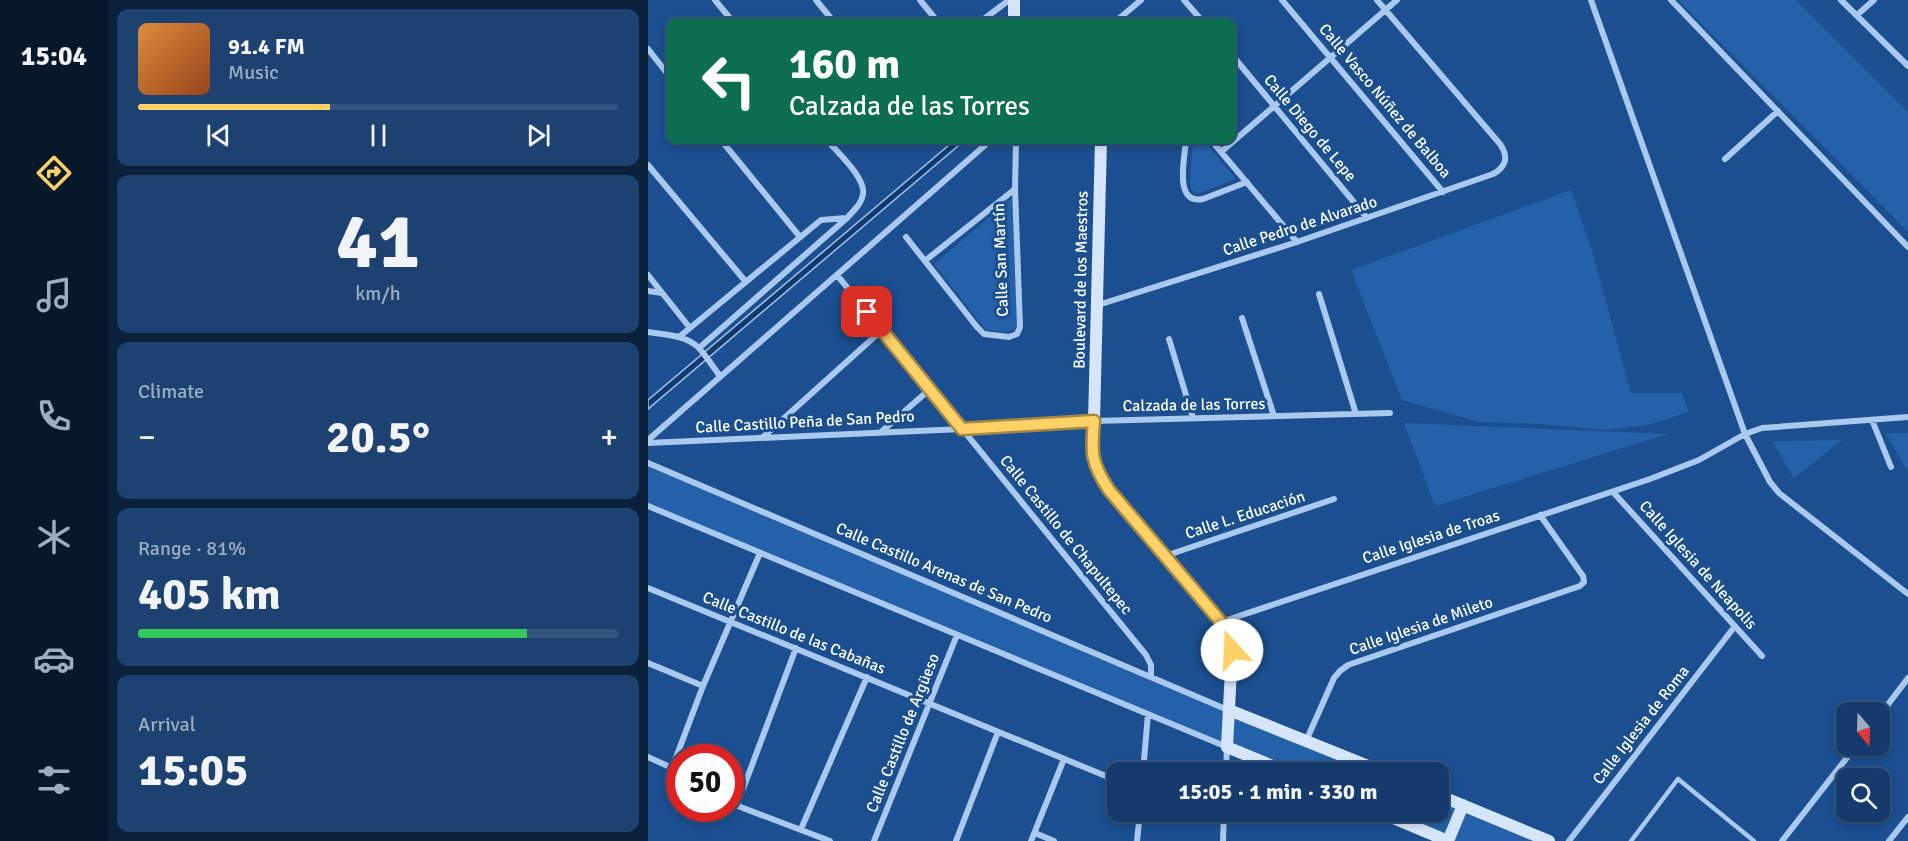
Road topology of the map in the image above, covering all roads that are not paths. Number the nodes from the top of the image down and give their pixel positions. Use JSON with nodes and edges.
{"nodes":[{"id":1,"x":715,"y":0,"type":"edge"},
{"id":2,"x":816,"y":0,"type":"edge"},
{"id":3,"x":920,"y":0,"type":"edge"},
{"id":4,"x":1011,"y":0,"type":"edge"},
{"id":5,"x":1141,"y":0,"type":"edge"},
{"id":6,"x":1184,"y":0,"type":"edge"},
{"id":7,"x":1282,"y":0,"type":"edge"},
{"id":8,"x":1377,"y":0,"type":"edge"},
{"id":9,"x":1397,"y":0,"type":"edge"},
{"id":10,"x":1591,"y":0,"type":"edge"},
{"id":11,"x":1671,"y":0,"type":"edge"},
{"id":12,"x":1841,"y":0,"type":"edge"},
{"id":13,"x":1874,"y":0,"type":"edge"},
{"id":14,"x":1386,"y":10,"type":"junction"},
{"id":15,"x":1857,"y":15,"type":"junction"},
{"id":16,"x":730,"y":18,"type":"edge"},
{"id":17,"x":831,"y":18,"type":"edge"},
{"id":18,"x":935,"y":18,"type":"edge"},
{"id":19,"x":986,"y":18,"type":"edge"},
{"id":20,"x":1013,"y":18,"type":"edge"},
{"id":21,"x":1120,"y":18,"type":"edge"},
{"id":22,"x":1200,"y":18,"type":"edge"},
{"id":23,"x":649,"y":50,"type":"edge"},
{"id":24,"x":1331,"y":57,"type":"junction"},
{"id":25,"x":648,"y":59,"type":"edge"},
{"id":26,"x":1236,"y":60,"type":"edge"},
{"id":27,"x":1908,"y":66,"type":"edge"},
{"id":28,"x":666,"y":72,"type":"edge"},
{"id":29,"x":1275,"y":105,"type":"junction"},
{"id":30,"x":1778,"y":111,"type":"junction"},
{"id":31,"x":1236,"y":139,"type":"edge"},
{"id":32,"x":724,"y":144,"type":"edge"},
{"id":33,"x":831,"y":144,"type":"edge"},
{"id":34,"x":986,"y":144,"type":"edge"},
{"id":35,"x":1016,"y":144,"type":"edge"},
{"id":36,"x":1101,"y":144,"type":"edge"},
{"id":37,"x":1186,"y":144,"type":"edge"},
{"id":38,"x":1214,"y":144,"type":"edge"},
{"id":39,"x":1230,"y":144,"type":"edge"},
{"id":40,"x":1221,"y":152,"type":"junction"},
{"id":41,"x":1725,"y":159,"type":"dead end"},
{"id":42,"x":648,"y":165,"type":"edge"},
{"id":43,"x":1247,"y":182,"type":"junction"},
{"id":44,"x":1015,"y":189,"type":"junction"},
{"id":45,"x":1443,"y":192,"type":"junction"},
{"id":46,"x":847,"y":218,"type":"junction"},
{"id":47,"x":1367,"y":218,"type":"junction"},
{"id":48,"x":800,"y":237,"type":"junction"},
{"id":49,"x":906,"y":237,"type":"dead end"},
{"id":50,"x":1297,"y":242,"type":"junction"},
{"id":51,"x":1908,"y":247,"type":"edge"},
{"id":52,"x":926,"y":260,"type":"junction"},
{"id":53,"x":648,"y":275,"type":"edge"},
{"id":54,"x":837,"y":275,"type":"junction"},
{"id":55,"x":746,"y":282,"type":"junction"},
{"id":56,"x":648,"y":291,"type":"edge"},
{"id":57,"x":662,"y":293,"type":"junction"},
{"id":58,"x":1319,"y":294,"type":"dead end"},
{"id":59,"x":1098,"y":305,"type":"junction"},
{"id":60,"x":1242,"y":318,"type":"dead end"},
{"id":61,"x":690,"y":328,"type":"junction"},
{"id":62,"x":882,"y":330,"type":"junction"},
{"id":63,"x":648,"y":332,"type":"edge"},
{"id":64,"x":679,"y":337,"type":"junction"},
{"id":65,"x":1169,"y":339,"type":"dead end"},
{"id":66,"x":700,"y":350,"type":"junction"},
{"id":67,"x":720,"y":376,"type":"junction"},
{"id":68,"x":930,"y":389,"type":"junction"},
{"id":69,"x":1390,"y":413,"type":"dead end"},
{"id":70,"x":1356,"y":414,"type":"junction"},
{"id":71,"x":1274,"y":416,"type":"junction"},
{"id":72,"x":1908,"y":417,"type":"edge"},
{"id":73,"x":1193,"y":418,"type":"junction"},
{"id":74,"x":1872,"y":420,"type":"junction"},
{"id":75,"x":1094,"y":421,"type":"junction"},
{"id":76,"x":962,"y":429,"type":"junction"},
{"id":77,"x":881,"y":433,"type":"junction"},
{"id":78,"x":1745,"y":434,"type":"junction"},
{"id":79,"x":761,"y":438,"type":"junction"},
{"id":80,"x":648,"y":441,"type":"edge"},
{"id":81,"x":648,"y":463,"type":"edge"},
{"id":82,"x":1891,"y":467,"type":"dead end"},
{"id":83,"x":1613,"y":492,"type":"junction"},
{"id":84,"x":1334,"y":499,"type":"dead end"},
{"id":85,"x":648,"y":506,"type":"edge"},
{"id":86,"x":1540,"y":515,"type":"junction"},
{"id":87,"x":760,"y":553,"type":"junction"},
{"id":88,"x":1165,"y":556,"type":"junction"},
{"id":89,"x":648,"y":588,"type":"edge"},
{"id":90,"x":1908,"y":594,"type":"edge"},
{"id":91,"x":731,"y":622,"type":"junction"},
{"id":92,"x":1221,"y":622,"type":"junction"},
{"id":93,"x":1735,"y":626,"type":"junction"},
{"id":94,"x":957,"y":635,"type":"junction"},
{"id":95,"x":796,"y":648,"type":"junction"},
{"id":96,"x":1762,"y":656,"type":"dead end"},
{"id":97,"x":648,"y":663,"type":"edge"},
{"id":98,"x":1151,"y":676,"type":"junction"},
{"id":99,"x":867,"y":677,"type":"junction"},
{"id":100,"x":1908,"y":678,"type":"edge"},
{"id":101,"x":703,"y":686,"type":"junction"},
{"id":102,"x":1890,"y":702,"type":"edge"},
{"id":103,"x":931,"y":704,"type":"junction"},
{"id":104,"x":1229,"y":710,"type":"junction"},
{"id":105,"x":1148,"y":714,"type":"junction"},
{"id":106,"x":998,"y":732,"type":"junction"},
{"id":107,"x":1306,"y":741,"type":"junction"},
{"id":108,"x":681,"y":744,"type":"edge"},
{"id":109,"x":1227,"y":747,"type":"junction"},
{"id":110,"x":1848,"y":756,"type":"edge"},
{"id":111,"x":648,"y":757,"type":"edge"},
{"id":112,"x":1064,"y":759,"type":"junction"},
{"id":113,"x":1352,"y":760,"type":"joint"},
{"id":114,"x":1144,"y":762,"type":"edge"},
{"id":115,"x":1226,"y":762,"type":"edge"},
{"id":116,"x":1263,"y":762,"type":"edge"},
{"id":117,"x":1357,"y":762,"type":"edge"},
{"id":118,"x":666,"y":765,"type":"edge"},
{"id":119,"x":1107,"y":777,"type":"edge"},
{"id":120,"x":744,"y":779,"type":"edge"},
{"id":121,"x":1449,"y":799,"type":"edge"},
{"id":122,"x":1463,"y":805,"type":"junction"},
{"id":123,"x":744,"y":808,"type":"edge"},
{"id":124,"x":1908,"y":817,"type":"edge"},
{"id":125,"x":1139,"y":822,"type":"edge"},
{"id":126,"x":1224,"y":822,"type":"edge"},
{"id":127,"x":1403,"y":822,"type":"edge"},
{"id":128,"x":801,"y":829,"type":"junction"},
{"id":129,"x":1035,"y":833,"type":"junction"},
{"id":130,"x":830,"y":841,"type":"edge"},
{"id":131,"x":874,"y":841,"type":"edge"},
{"id":132,"x":956,"y":841,"type":"edge"},
{"id":133,"x":1031,"y":841,"type":"edge"},
{"id":134,"x":1054,"y":841,"type":"edge"},
{"id":135,"x":1137,"y":841,"type":"edge"},
{"id":136,"x":1223,"y":841,"type":"edge"},
{"id":137,"x":1448,"y":841,"type":"edge"},
{"id":138,"x":1549,"y":841,"type":"edge"},
{"id":139,"x":1569,"y":841,"type":"edge"},
{"id":140,"x":1631,"y":841,"type":"edge"},
{"id":141,"x":1754,"y":841,"type":"edge"},
{"id":142,"x":1782,"y":841,"type":"edge"},
{"id":143,"x":1889,"y":841,"type":"edge"}],
"edges":[{"from":1,"to":16,"type":"street"},
{"from":2,"to":17,"type":"street"},
{"from":3,"to":18,"type":"street"},
{"from":4,"to":19,"type":"street"},
{"from":4,"to":20,"type":"main road"},
{"from":5,"to":21,"type":"street"},
{"from":6,"to":22,"type":"street"},
{"from":7,"to":24,"type":"street","name":"Calle Vasco Núñez de Balboa"},
{"from":8,"to":14,"type":"street"},
{"from":9,"to":14,"type":"street"},
{"from":10,"to":78,"type":"street"},
{"from":11,"to":30,"type":"street"},
{"from":12,"to":15,"type":"street"},
{"from":13,"to":15,"type":"street"},
{"from":14,"to":24,"type":"street"},
{"from":14,"to":45,"type":"street","name":"Calle Pedro de Alvarado"},
{"from":15,"to":27,"type":"street"},
{"from":23,"to":25,"type":"street"},
{"from":23,"to":28,"type":"street"},
{"from":24,"to":29,"type":"street"},
{"from":24,"to":45,"type":"street","name":"Calle Vasco Núñez de Balboa"},
{"from":26,"to":29,"type":"street","name":"Calle Diego de Lepe"},
{"from":29,"to":31,"type":"street"},
{"from":29,"to":47,"type":"street","name":"Calle Diego de Lepe"},
{"from":30,"to":41,"type":"street"},
{"from":30,"to":51,"type":"street"},
{"from":32,"to":48,"type":"street"},
{"from":33,"to":46,"type":"street"},
{"from":34,"to":54,"type":"street"},
{"from":35,"to":44,"type":"street"},
{"from":36,"to":59,"type":"main road","name":"Boulevard de los Maestros"},
{"from":37,"to":43,"type":"street"},
{"from":38,"to":40,"type":"street"},
{"from":39,"to":40,"type":"street"},
{"from":40,"to":43,"type":"street"},
{"from":42,"to":55,"type":"street"},
{"from":43,"to":50,"type":"street"},
{"from":44,"to":52,"type":"street","name":"Calle San Martín"},
{"from":44,"to":52,"type":"street","name":"Calle San Martín"},
{"from":45,"to":47,"type":"street","name":"Calle Pedro de Alvarado"},
{"from":46,"to":48,"type":"street"},
{"from":46,"to":66,"type":"street"},
{"from":47,"to":50,"type":"street","name":"Calle Pedro de Alvarado"},
{"from":48,"to":55,"type":"street"},
{"from":49,"to":52,"type":"street"},
{"from":50,"to":59,"type":"street","name":"Calle Pedro de Alvarado"},
{"from":53,"to":57,"type":"street"},
{"from":54,"to":62,"type":"street","name":"Calle Castillo de Chapultepec"},
{"from":54,"to":67,"type":"street"},
{"from":55,"to":61,"type":"street"},
{"from":56,"to":57,"type":"street"},
{"from":57,"to":61,"type":"street"},
{"from":58,"to":70,"type":"street"},
{"from":59,"to":75,"type":"main road","name":"Boulevard de los Maestros"},
{"from":60,"to":71,"type":"street"},
{"from":61,"to":64,"type":"street"},
{"from":62,"to":68,"type":"street","name":"Calle Castillo de Chapultepec"},
{"from":62,"to":79,"type":"street"},
{"from":63,"to":64,"type":"street"},
{"from":64,"to":66,"type":"street"},
{"from":65,"to":73,"type":"street"},
{"from":66,"to":67,"type":"street"},
{"from":67,"to":80,"type":"street"},
{"from":68,"to":76,"type":"street","name":"Calle Castillo de Chapultepec"},
{"from":68,"to":77,"type":"street"},
{"from":69,"to":70,"type":"street","name":"Calzada de las Torres"},
{"from":70,"to":71,"type":"street","name":"Calzada de las Torres"},
{"from":71,"to":73,"type":"street","name":"Calzada de las Torres"},
{"from":72,"to":74,"type":"street","name":"Calle Iglesia de Troas"},
{"from":73,"to":75,"type":"street","name":"Calzada de las Torres"},
{"from":74,"to":78,"type":"street","name":"Calle Iglesia de Troas"},
{"from":74,"to":82,"type":"street"},
{"from":75,"to":76,"type":"street","name":"Calzada de las Torres"},
{"from":75,"to":88,"type":"main road","name":"Boulevard de los Maestros"},
{"from":76,"to":77,"type":"street","name":"Calle Castillo Peña de San Pedro"},
{"from":76,"to":98,"type":"street","name":"Calle Castillo de Chapultepec"},
{"from":77,"to":79,"type":"street","name":"Calle Castillo Peña de San Pedro"},
{"from":78,"to":83,"type":"street","name":"Calle Iglesia de Troas"},
{"from":78,"to":90,"type":"street"},
{"from":79,"to":80,"type":"street","name":"Calle Castillo Peña de San Pedro"},
{"from":81,"to":98,"type":"street","name":"Calle Castillo Arenas de San Pedro"},
{"from":83,"to":86,"type":"street","name":"Calle Iglesia de Troas"},
{"from":83,"to":93,"type":"street","name":"Calle Iglesia de Neapolis"},
{"from":84,"to":88,"type":"street","name":"Calle L. Educación"},
{"from":85,"to":87,"type":"street"},
{"from":86,"to":92,"type":"street","name":"Calle Iglesia de Troas"},
{"from":86,"to":107,"type":"street","name":"Calle Iglesia de Mileto"},
{"from":87,"to":91,"type":"street"},
{"from":87,"to":94,"type":"street"},
{"from":88,"to":92,"type":"main road","name":"Boulevard de los Maestros"},
{"from":89,"to":91,"type":"street","name":"Calle Castillo de las Cabañas"},
{"from":91,"to":95,"type":"street","name":"Calle Castillo de las Cabañas"},
{"from":91,"to":101,"type":"street"},
{"from":92,"to":104,"type":"main road","name":"Boulevard de los Maestros"},
{"from":93,"to":96,"type":"street","name":"Calle Iglesia de Neapolis"},
{"from":93,"to":139,"type":"street","name":"Calle Iglesia de Roma"},
{"from":94,"to":103,"type":"street","name":"Calle Castillo de Argüeso"},
{"from":94,"to":105,"type":"street"},
{"from":95,"to":99,"type":"street","name":"Calle Castillo de las Cabañas"},
{"from":95,"to":120,"type":"street"},
{"from":97,"to":101,"type":"street"},
{"from":98,"to":104,"type":"street","name":"Calle Castillo Arenas de San Pedro"},
{"from":99,"to":103,"type":"street","name":"Calle Castillo de las Cabañas"},
{"from":99,"to":128,"type":"street"},
{"from":100,"to":102,"type":"street"},
{"from":101,"to":108,"type":"street"},
{"from":103,"to":106,"type":"street","name":"Calle Castillo de las Cabañas"},
{"from":103,"to":131,"type":"street","name":"Calle Castillo de Argüeso"},
{"from":104,"to":107,"type":"main road"},
{"from":104,"to":109,"type":"main road","name":"Boulevard de los Maestros"},
{"from":105,"to":109,"type":"street"},
{"from":105,"to":114,"type":"street"},
{"from":106,"to":112,"type":"street","name":"Calle Castillo de las Cabañas"},
{"from":106,"to":132,"type":"street"},
{"from":107,"to":113,"type":"main road"},
{"from":109,"to":115,"type":"street"},
{"from":109,"to":116,"type":"main road"},
{"from":110,"to":142,"type":"street"},
{"from":111,"to":118,"type":"street"},
{"from":112,"to":119,"type":"street","name":"Calle Castillo de las Cabañas"},
{"from":112,"to":129,"type":"street"},
{"from":113,"to":117,"type":"main road"},
{"from":121,"to":122,"type":"main road"},
{"from":122,"to":137,"type":"main road"},
{"from":122,"to":138,"type":"main road"},
{"from":123,"to":128,"type":"street"},
{"from":124,"to":143,"type":"street"},
{"from":125,"to":135,"type":"street"},
{"from":126,"to":136,"type":"street"},
{"from":127,"to":137,"type":"main road"},
{"from":128,"to":130,"type":"street"},
{"from":129,"to":133,"type":"street"},
{"from":129,"to":134,"type":"street"},
{"from":140,"to":141,"type":"lane"}]}
